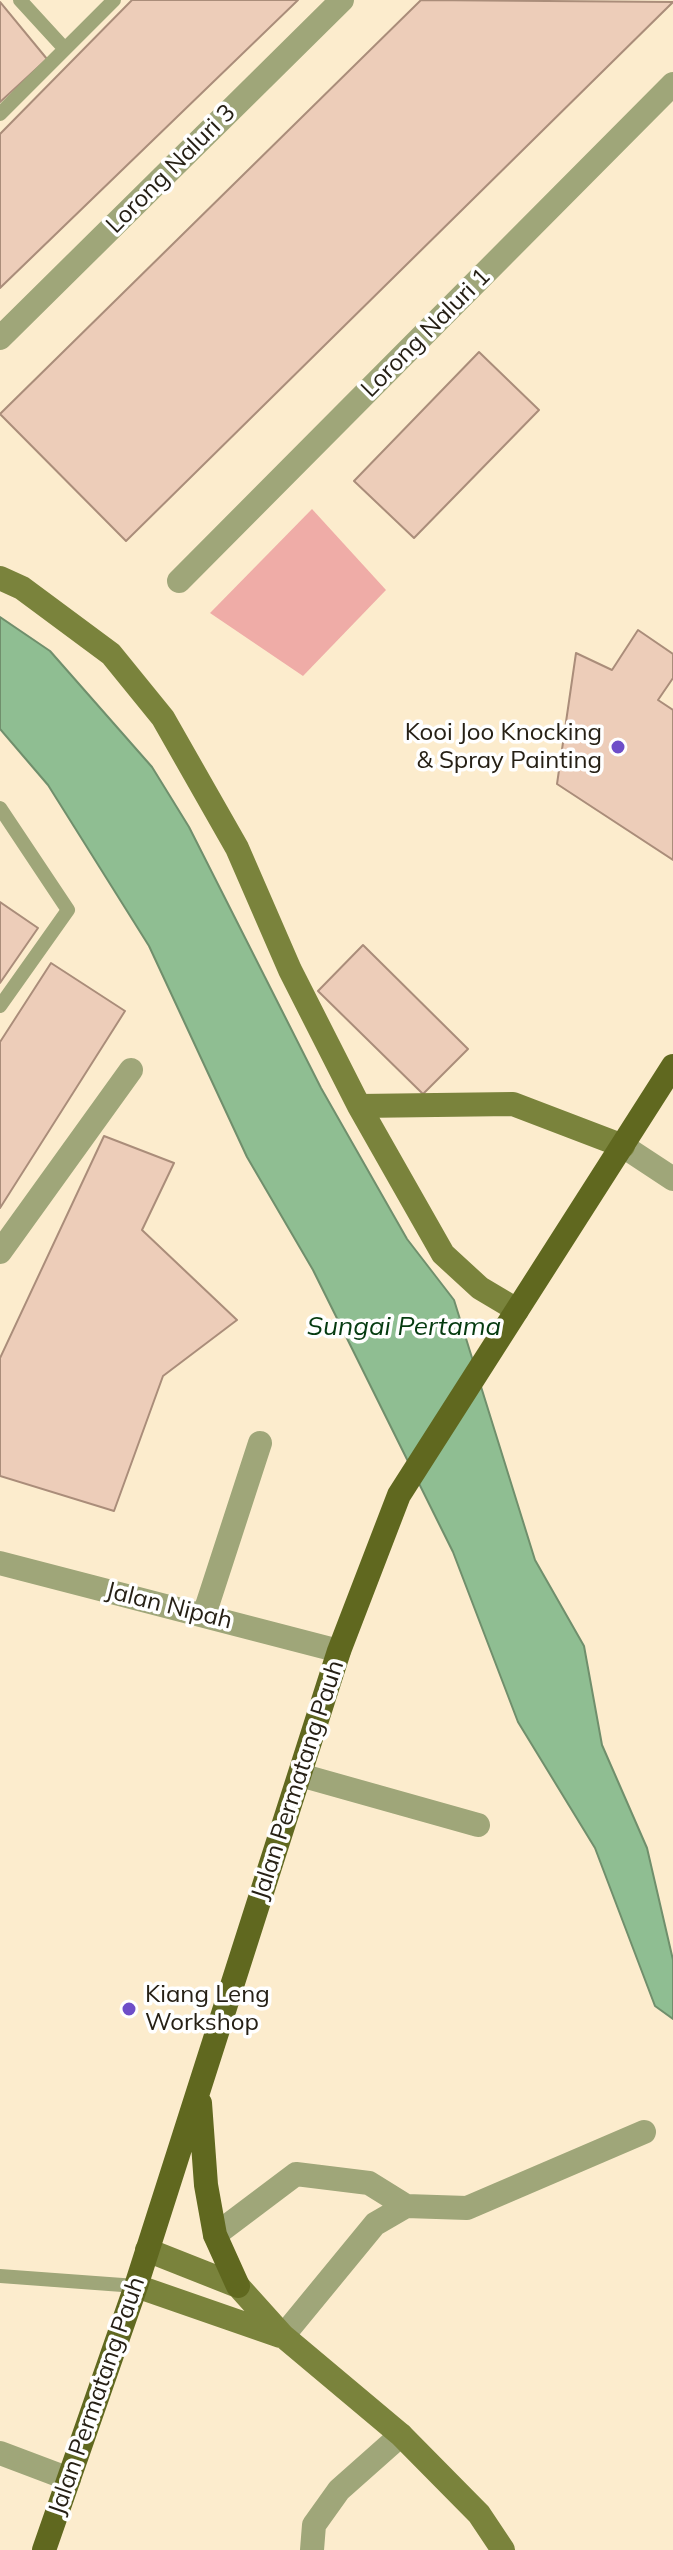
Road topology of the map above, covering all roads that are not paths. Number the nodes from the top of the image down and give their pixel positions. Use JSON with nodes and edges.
{"nodes":[{"id":1,"x":20,"y":0,"type":"edge"},
{"id":2,"x":114,"y":0,"type":"edge"},
{"id":3,"x":342,"y":0,"type":"edge"},
{"id":4,"x":64,"y":48,"type":"junction"},
{"id":5,"x":673,"y":84,"type":"edge"},
{"id":6,"x":0,"y":114,"type":"edge"},
{"id":7,"x":0,"y":338,"type":"edge"},
{"id":8,"x":0,"y":578,"type":"edge"},
{"id":9,"x":179,"y":581,"type":"dead end"},
{"id":10,"x":0,"y":808,"type":"edge"},
{"id":11,"x":0,"y":1006,"type":"edge"},
{"id":12,"x":673,"y":1066,"type":"edge"},
{"id":13,"x":131,"y":1070,"type":"dead end"},
{"id":14,"x":359,"y":1106,"type":"junction"},
{"id":15,"x":623,"y":1146,"type":"junction"},
{"id":16,"x":673,"y":1179,"type":"edge"},
{"id":17,"x":1,"y":1248,"type":"edge"},
{"id":18,"x":517,"y":1310,"type":"junction"},
{"id":19,"x":260,"y":1443,"type":"dead end"},
{"id":20,"x":0,"y":1563,"type":"edge"},
{"id":21,"x":204,"y":1615,"type":"junction"},
{"id":22,"x":339,"y":1651,"type":"junction"},
{"id":23,"x":300,"y":1775,"type":"junction"},
{"id":24,"x":478,"y":1825,"type":"dead end"},
{"id":25,"x":199,"y":2088,"type":"junction"},
{"id":26,"x":644,"y":2132,"type":"dead end"},
{"id":27,"x":406,"y":2206,"type":"junction"},
{"id":28,"x":215,"y":2235,"type":"junction"},
{"id":29,"x":147,"y":2250,"type":"junction"},
{"id":30,"x":0,"y":2276,"type":"edge"},
{"id":31,"x":136,"y":2286,"type":"junction"},
{"id":32,"x":238,"y":2286,"type":"junction"},
{"id":33,"x":283,"y":2336,"type":"junction"},
{"id":34,"x":401,"y":2435,"type":"junction"},
{"id":35,"x":0,"y":2453,"type":"edge"},
{"id":36,"x":69,"y":2479,"type":"junction"},
{"id":37,"x":44,"y":2550,"type":"edge"},
{"id":38,"x":312,"y":2550,"type":"edge"},
{"id":39,"x":503,"y":2550,"type":"edge"}],
"edges":[{"from":1,"to":4,"type":"lane"},
{"from":2,"to":4,"type":"lane"},
{"from":3,"to":7,"type":"street","name":"Lorong Naluri 3"},
{"from":4,"to":6,"type":"lane"},
{"from":5,"to":9,"type":"street","name":"Lorong Naluri 1"},
{"from":8,"to":14,"type":"street"},
{"from":10,"to":11,"type":"lane"},
{"from":12,"to":15,"type":"main road","name":"Jalan Permatang Pauh"},
{"from":13,"to":17,"type":"street"},
{"from":14,"to":15,"type":"street"},
{"from":14,"to":18,"type":"street"},
{"from":15,"to":16,"type":"street"},
{"from":15,"to":18,"type":"main road","name":"Jalan Permatang Pauh"},
{"from":18,"to":22,"type":"main road","name":"Jalan Permatang Pauh"},
{"from":19,"to":21,"type":"street"},
{"from":20,"to":21,"type":"street","name":"Jalan Nipah"},
{"from":21,"to":22,"type":"street","name":"Jalan Nipah"},
{"from":22,"to":23,"type":"main road","name":"Jalan Permatang Pauh"},
{"from":23,"to":24,"type":"street"},
{"from":23,"to":25,"type":"main road","name":"Jalan Permatang Pauh"},
{"from":25,"to":28,"type":"main road"},
{"from":25,"to":29,"type":"main road","name":"Jalan Permatang Pauh"},
{"from":26,"to":27,"type":"street"},
{"from":27,"to":28,"type":"street"},
{"from":27,"to":33,"type":"street"},
{"from":28,"to":32,"type":"main road"},
{"from":29,"to":31,"type":"main road","name":"Jalan Permatang Pauh"},
{"from":29,"to":32,"type":"street"},
{"from":30,"to":31,"type":"lane"},
{"from":31,"to":33,"type":"street"},
{"from":31,"to":36,"type":"main road","name":"Jalan Permatang Pauh"},
{"from":32,"to":33,"type":"street"},
{"from":33,"to":34,"type":"street"},
{"from":34,"to":38,"type":"street"},
{"from":34,"to":39,"type":"street"},
{"from":35,"to":36,"type":"street"},
{"from":36,"to":37,"type":"main road","name":"Jalan Permatang Pauh"}]}
